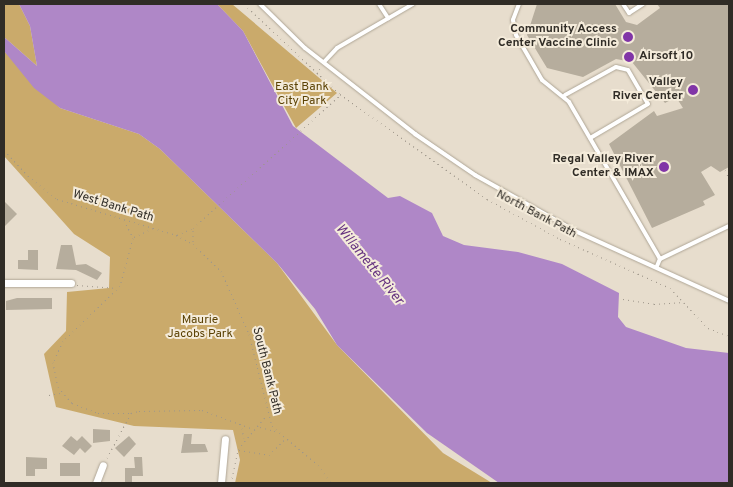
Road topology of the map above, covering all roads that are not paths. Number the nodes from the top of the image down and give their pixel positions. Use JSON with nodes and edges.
{"nodes":[{"id":1,"x":260,"y":4,"type":"edge"},
{"id":2,"x":379,"y":4,"type":"edge"},
{"id":3,"x":413,"y":4,"type":"edge"},
{"id":4,"x":519,"y":4,"type":"edge"},
{"id":5,"x":623,"y":4,"type":"edge"},
{"id":6,"x":643,"y":4,"type":"edge"},
{"id":7,"x":388,"y":18,"type":"junction"},
{"id":8,"x":324,"y":62,"type":"junction"},
{"id":9,"x":564,"y":95,"type":"junction"},
{"id":10,"x":590,"y":138,"type":"junction"},
{"id":11,"x":729,"y":226,"type":"edge"},
{"id":12,"x":660,"y":259,"type":"junction"},
{"id":13,"x":657,"y":266,"type":"junction"},
{"id":14,"x":4,"y":283,"type":"edge"},
{"id":15,"x":71,"y":283,"type":"road end"},
{"id":16,"x":729,"y":300,"type":"edge"},
{"id":17,"x":225,"y":439,"type":"dead end"},
{"id":18,"x":103,"y":465,"type":"road end"},
{"id":19,"x":96,"y":483,"type":"edge"},
{"id":20,"x":222,"y":483,"type":"edge"}],
"edges":[{"from":1,"to":8,"type":"lane"},
{"from":2,"to":7,"type":"lane"},
{"from":3,"to":7,"type":"lane"},
{"from":4,"to":9,"type":"lane"},
{"from":5,"to":6,"type":"lane"},
{"from":7,"to":8,"type":"lane"},
{"from":8,"to":13,"type":"lane"},
{"from":9,"to":10,"type":"lane"},
{"from":9,"to":10,"type":"lane"},
{"from":10,"to":12,"type":"lane"},
{"from":11,"to":12,"type":"lane"},
{"from":12,"to":13,"type":"lane"},
{"from":13,"to":16,"type":"lane"},
{"from":14,"to":15,"type":"street"},
{"from":17,"to":20,"type":"street"},
{"from":18,"to":19,"type":"street"}]}
